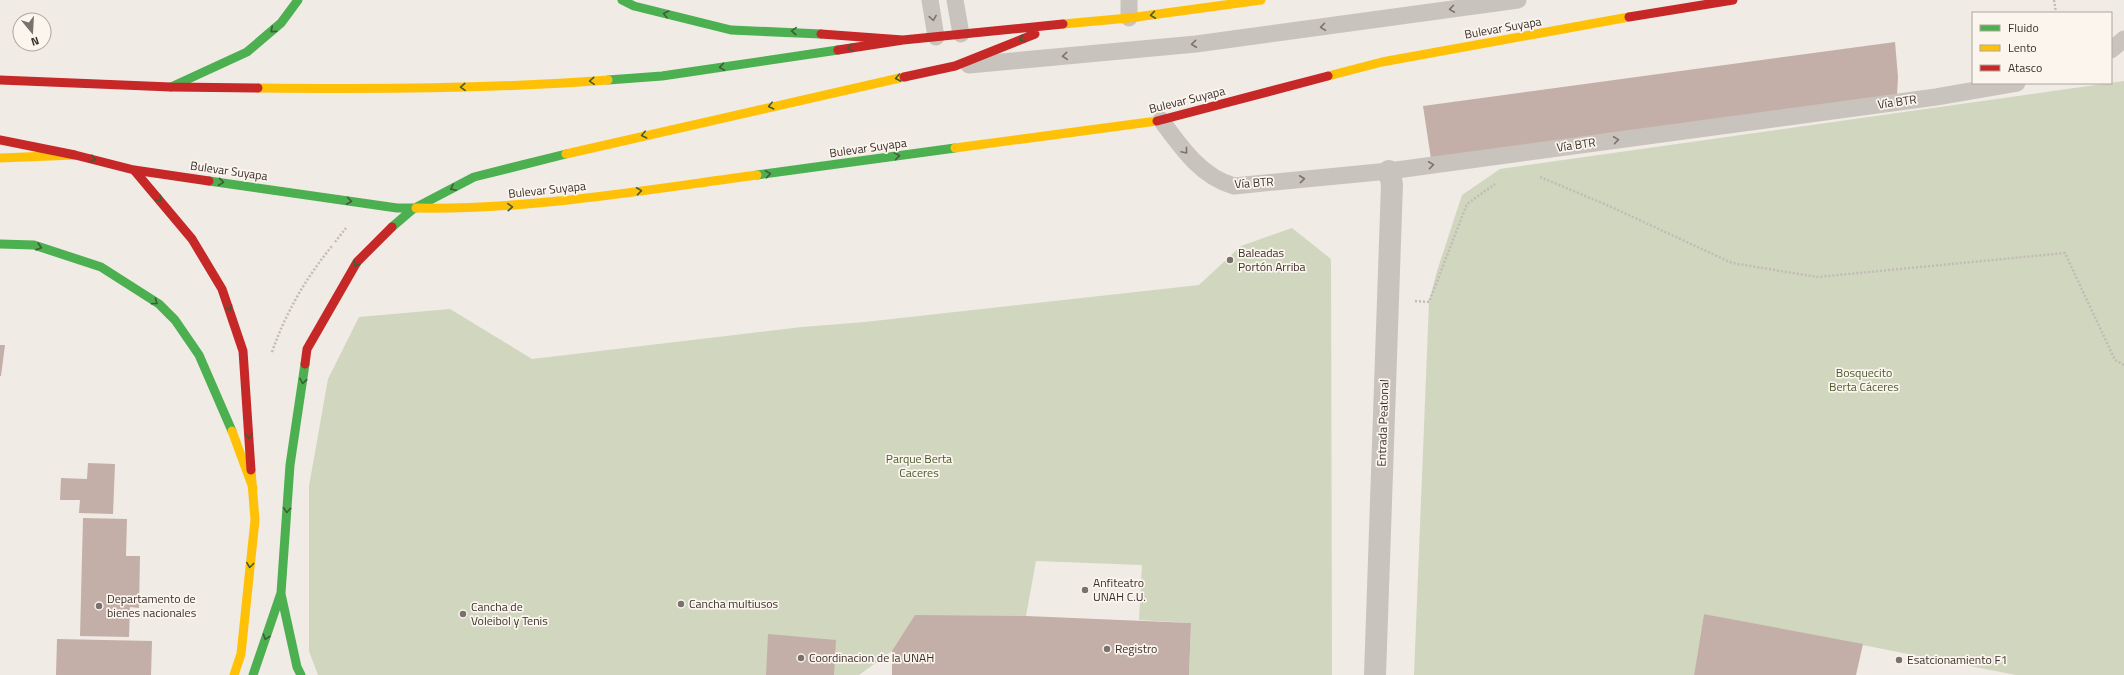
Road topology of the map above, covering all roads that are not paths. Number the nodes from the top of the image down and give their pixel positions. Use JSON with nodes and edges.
{"nodes":[{"id":1,"x":298,"y":0,"type":"edge"},
{"id":2,"x":622,"y":0,"type":"edge"},
{"id":3,"x":930,"y":0,"type":"edge"},
{"id":4,"x":955,"y":0,"type":"edge"},
{"id":5,"x":1129,"y":0,"type":"edge"},
{"id":6,"x":1261,"y":0,"type":"edge"},
{"id":7,"x":1518,"y":0,"type":"edge"},
{"id":8,"x":1733,"y":0,"type":"edge"},
{"id":9,"x":1196,"y":4,"type":"edge"},
{"id":10,"x":1129,"y":18,"type":"junction"},
{"id":11,"x":1058,"y":25,"type":"junction"},
{"id":12,"x":961,"y":34,"type":"junction"},
{"id":13,"x":936,"y":37,"type":"junction"},
{"id":14,"x":2124,"y":39,"type":"edge"},
{"id":15,"x":903,"y":40,"type":"junction"},
{"id":16,"x":2112,"y":49,"type":"edge"},
{"id":17,"x":955,"y":66,"type":"junction"},
{"id":18,"x":0,"y":80,"type":"edge"},
{"id":19,"x":2010,"y":84,"type":"edge"},
{"id":20,"x":171,"y":87,"type":"junction"},
{"id":21,"x":1161,"y":120,"type":"junction"},
{"id":22,"x":0,"y":140,"type":"edge"},
{"id":23,"x":75,"y":155,"type":"junction"},
{"id":24,"x":0,"y":158,"type":"edge"},
{"id":25,"x":134,"y":170,"type":"junction"},
{"id":26,"x":1389,"y":170,"type":"junction"},
{"id":27,"x":0,"y":244,"type":"edge"},
{"id":28,"x":253,"y":488,"type":"junction"},
{"id":29,"x":281,"y":593,"type":"junction"},
{"id":30,"x":234,"y":675,"type":"edge"},
{"id":31,"x":253,"y":675,"type":"edge"},
{"id":32,"x":301,"y":675,"type":"edge"},
{"id":33,"x":1375,"y":675,"type":"edge"}],
"edges":[{"from":1,"to":20,"type":"main road","one_way":true},
{"from":15,"to":2,"type":"main road","one_way":true},
{"from":3,"to":13,"type":"lane","one_way":true},
{"from":4,"to":12,"type":"lane"},
{"from":5,"to":10,"type":"lane"},
{"from":6,"to":9,"type":"main road"},
{"from":7,"to":17,"type":"lane","one_way":true},
{"from":8,"to":21,"type":"main road","name":"Bulevar Suyapa"},
{"from":9,"to":10,"type":"main road","one_way":true},
{"from":10,"to":11,"type":"main road"},
{"from":11,"to":12,"type":"main road"},
{"from":11,"to":17,"type":"main road","one_way":true},
{"from":12,"to":13,"type":"main road"},
{"from":13,"to":15,"type":"main road"},
{"from":14,"to":16,"type":"lane"},
{"from":15,"to":20,"type":"main road","one_way":true},
{"from":17,"to":29,"type":"main road","one_way":true},
{"from":18,"to":20,"type":"main road"},
{"from":26,"to":19,"type":"lane","name":"Vía BTR","one_way":true},
{"from":25,"to":21,"type":"main road","name":"Bulevar Suyapa","one_way":true},
{"from":21,"to":26,"type":"lane","name":"Vía BTR","one_way":true},
{"from":22,"to":23,"type":"main road","name":"Bulevar Suyapa"},
{"from":23,"to":24,"type":"main road"},
{"from":23,"to":25,"type":"main road","name":"Bulevar Suyapa","one_way":true},
{"from":25,"to":28,"type":"main road","one_way":true},
{"from":26,"to":33,"type":"street","name":"Entrada Peatonal"},
{"from":27,"to":28,"type":"main road","one_way":true},
{"from":28,"to":30,"type":"main road","one_way":true},
{"from":29,"to":31,"type":"main road","one_way":true},
{"from":29,"to":32,"type":"main road"}]}
